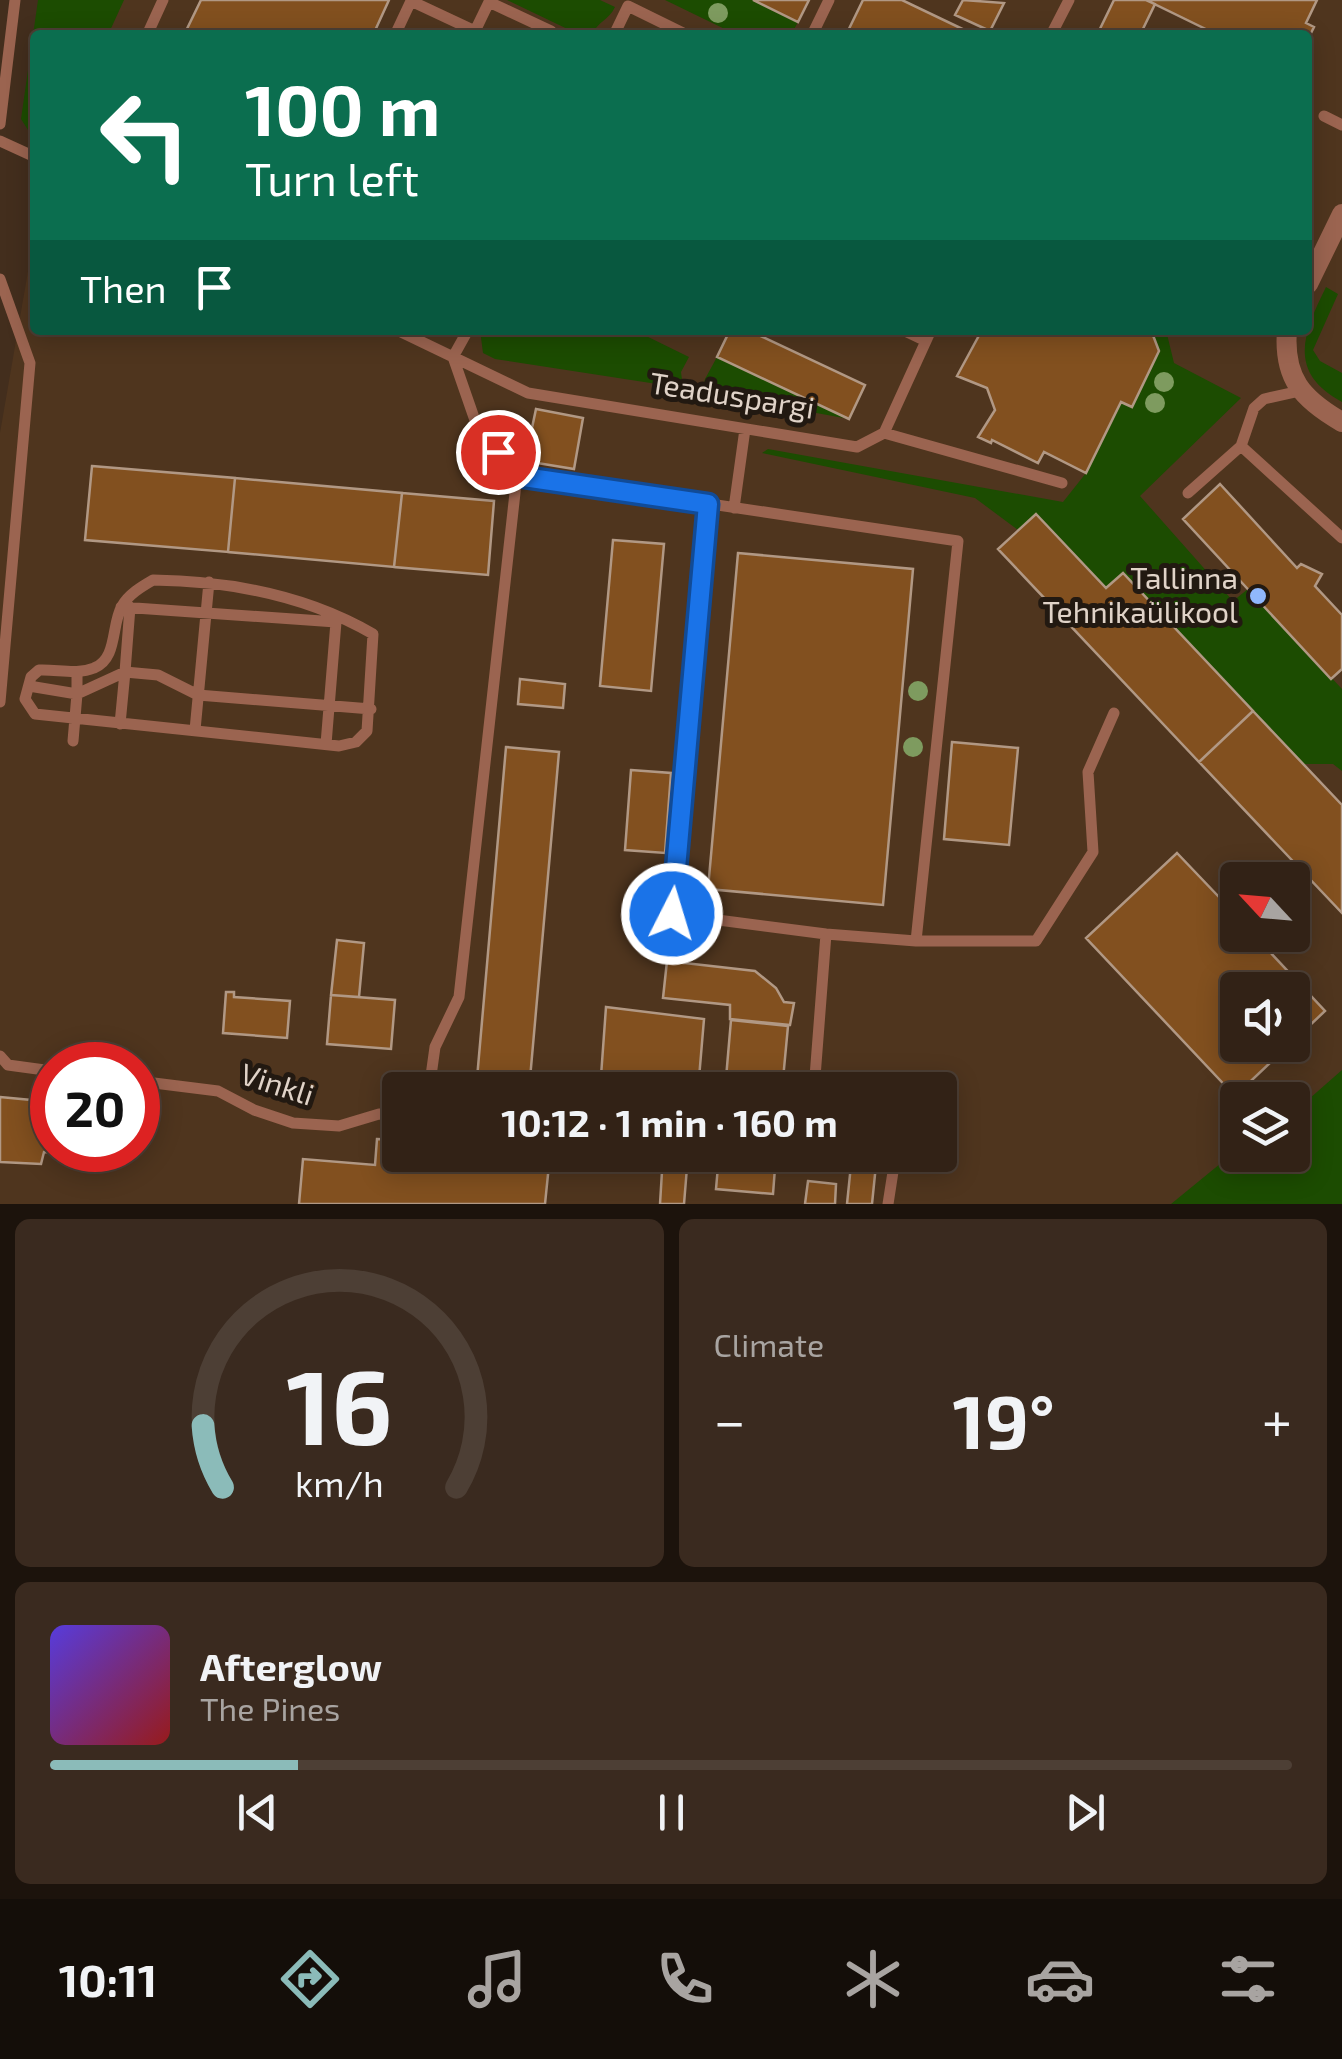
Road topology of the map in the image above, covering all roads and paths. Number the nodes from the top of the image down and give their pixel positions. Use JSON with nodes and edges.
{"nodes":[{"id":1,"x":14,"y":0,"type":"edge"},
{"id":2,"x":163,"y":0,"type":"edge"},
{"id":3,"x":829,"y":0,"type":"edge"},
{"id":4,"x":1068,"y":0,"type":"edge"},
{"id":5,"x":629,"y":3,"type":"edge"},
{"id":6,"x":148,"y":30,"type":"edge"},
{"id":7,"x":398,"y":30,"type":"edge"},
{"id":8,"x":475,"y":30,"type":"edge"},
{"id":9,"x":475,"y":30,"type":"edge"},
{"id":10,"x":547,"y":30,"type":"edge"},
{"id":11,"x":616,"y":30,"type":"edge"},
{"id":12,"x":678,"y":30,"type":"edge"},
{"id":13,"x":814,"y":30,"type":"edge"},
{"id":14,"x":1053,"y":30,"type":"edge"},
{"id":15,"x":1324,"y":116,"type":"dead end"},
{"id":16,"x":0,"y":124,"type":"edge"},
{"id":17,"x":1342,"y":125,"type":"edge"},
{"id":18,"x":0,"y":141,"type":"edge"},
{"id":19,"x":30,"y":155,"type":"edge"},
{"id":20,"x":1342,"y":214,"type":"edge"},
{"id":21,"x":1312,"y":276,"type":"edge"},
{"id":22,"x":0,"y":278,"type":"edge"},
{"id":23,"x":407,"y":335,"type":"edge"},
{"id":24,"x":465,"y":335,"type":"edge"},
{"id":25,"x":929,"y":335,"type":"edge"},
{"id":26,"x":1287,"y":335,"type":"edge"},
{"id":27,"x":453,"y":357,"type":"junction"},
{"id":28,"x":1300,"y":391,"type":"junction"},
{"id":29,"x":1342,"y":422,"type":"edge"},
{"id":30,"x":745,"y":429,"type":"junction"},
{"id":31,"x":884,"y":433,"type":"junction"},
{"id":32,"x":1241,"y":446,"type":"junction"},
{"id":33,"x":517,"y":476,"type":"junction"},
{"id":34,"x":1062,"y":482,"type":"dead end"},
{"id":35,"x":1188,"y":494,"type":"dead end"},
{"id":36,"x":708,"y":504,"type":"junction"},
{"id":37,"x":734,"y":508,"type":"junction"},
{"id":38,"x":1342,"y":538,"type":"edge"},
{"id":39,"x":208,"y":582,"type":"junction"},
{"id":40,"x":125,"y":607,"type":"junction"},
{"id":41,"x":320,"y":611,"type":"junction"},
{"id":42,"x":206,"y":615,"type":"junction"},
{"id":43,"x":336,"y":622,"type":"junction"},
{"id":44,"x":77,"y":672,"type":"junction"},
{"id":45,"x":126,"y":672,"type":"junction"},
{"id":46,"x":29,"y":686,"type":"junction"},
{"id":47,"x":77,"y":694,"type":"junction"},
{"id":48,"x":198,"y":695,"type":"junction"},
{"id":49,"x":0,"y":702,"type":"edge"},
{"id":50,"x":328,"y":706,"type":"junction"},
{"id":51,"x":371,"y":708,"type":"junction"},
{"id":52,"x":1114,"y":713,"type":"dead end"},
{"id":53,"x":74,"y":719,"type":"junction"},
{"id":54,"x":120,"y":724,"type":"junction"},
{"id":55,"x":195,"y":730,"type":"junction"},
{"id":56,"x":73,"y":741,"type":"dead end"},
{"id":57,"x":326,"y":744,"type":"junction"},
{"id":58,"x":826,"y":934,"type":"junction"},
{"id":59,"x":916,"y":942,"type":"junction"},
{"id":60,"x":0,"y":1056,"type":"edge"},
{"id":61,"x":30,"y":1068,"type":"edge"},
{"id":62,"x":432,"y":1072,"type":"edge"},
{"id":63,"x":815,"y":1072,"type":"edge"},
{"id":64,"x":160,"y":1084,"type":"edge"},
{"id":65,"x":382,"y":1114,"type":"edge"},
{"id":66,"x":892,"y":1172,"type":"edge"},
{"id":67,"x":888,"y":1204,"type":"edge"}],
"edges":[{"from":1,"to":16,"type":"lane"},
{"from":2,"to":6,"type":"lane"},
{"from":3,"to":13,"type":"lane"},
{"from":4,"to":14,"type":"lane"},
{"from":5,"to":11,"type":"lane"},
{"from":5,"to":12,"type":"lane"},
{"from":7,"to":9,"type":"lane"},
{"from":8,"to":10,"type":"lane"},
{"from":15,"to":17,"type":"lane"},
{"from":18,"to":19,"type":"lane"},
{"from":20,"to":21,"type":"street"},
{"from":22,"to":49,"type":"lane"},
{"from":23,"to":27,"type":"lane","name":"Teaduspargi"},
{"from":24,"to":27,"type":"lane"},
{"from":25,"to":31,"type":"lane"},
{"from":26,"to":28,"type":"street"},
{"from":27,"to":30,"type":"lane","name":"Teaduspargi"},
{"from":27,"to":33,"type":"lane"},
{"from":28,"to":29,"type":"street"},
{"from":28,"to":32,"type":"lane"},
{"from":30,"to":31,"type":"lane","name":"Teaduspargi"},
{"from":30,"to":37,"type":"lane"},
{"from":31,"to":34,"type":"lane","name":"Teaduspargi"},
{"from":32,"to":35,"type":"lane"},
{"from":32,"to":38,"type":"lane"},
{"from":33,"to":36,"type":"lane"},
{"from":33,"to":62,"type":"lane"},
{"from":36,"to":37,"type":"lane"},
{"from":36,"to":58,"type":"lane"},
{"from":37,"to":59,"type":"lane"},
{"from":39,"to":40,"type":"lane"},
{"from":39,"to":41,"type":"lane"},
{"from":39,"to":42,"type":"lane"},
{"from":40,"to":42,"type":"lane"},
{"from":40,"to":44,"type":"lane"},
{"from":40,"to":45,"type":"lane"},
{"from":41,"to":43,"type":"lane"},
{"from":41,"to":51,"type":"lane"},
{"from":42,"to":43,"type":"lane"},
{"from":42,"to":48,"type":"lane"},
{"from":43,"to":50,"type":"lane"},
{"from":44,"to":46,"type":"lane"},
{"from":44,"to":47,"type":"lane"},
{"from":45,"to":47,"type":"lane"},
{"from":45,"to":48,"type":"lane"},
{"from":45,"to":54,"type":"lane"},
{"from":46,"to":47,"type":"lane"},
{"from":46,"to":53,"type":"lane"},
{"from":47,"to":53,"type":"lane"},
{"from":48,"to":50,"type":"lane"},
{"from":48,"to":55,"type":"lane"},
{"from":50,"to":51,"type":"lane"},
{"from":50,"to":57,"type":"lane"},
{"from":51,"to":57,"type":"lane"},
{"from":52,"to":59,"type":"lane"},
{"from":53,"to":54,"type":"lane"},
{"from":53,"to":56,"type":"lane"},
{"from":54,"to":55,"type":"lane"},
{"from":55,"to":57,"type":"lane"},
{"from":58,"to":59,"type":"lane"},
{"from":58,"to":63,"type":"lane"},
{"from":60,"to":61,"type":"lane"},
{"from":64,"to":65,"type":"lane","name":"Vinkli"},
{"from":66,"to":67,"type":"lane"}]}
